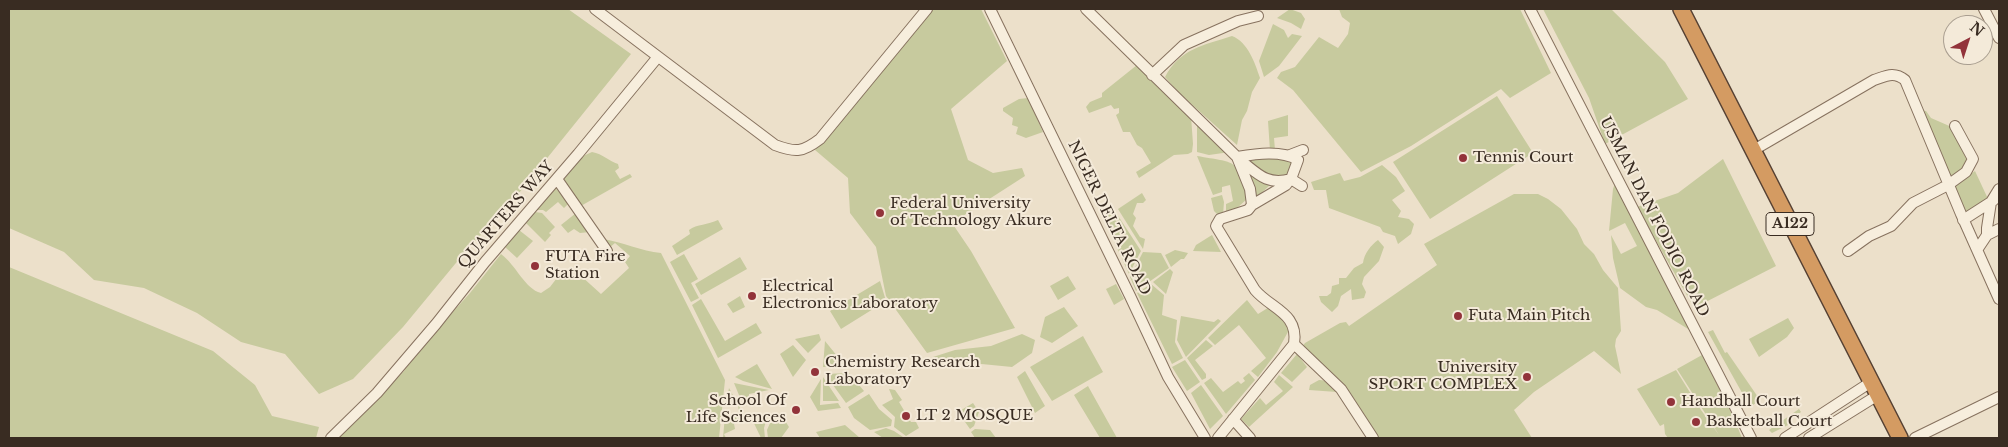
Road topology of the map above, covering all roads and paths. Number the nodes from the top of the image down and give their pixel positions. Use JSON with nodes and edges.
{"nodes":[{"id":1,"x":928,"y":9,"type":"edge"},
{"id":2,"x":990,"y":9,"type":"edge"},
{"id":3,"x":1086,"y":9,"type":"edge"},
{"id":4,"x":1530,"y":9,"type":"edge"},
{"id":5,"x":1681,"y":9,"type":"edge"},
{"id":6,"x":1984,"y":9,"type":"edge"},
{"id":7,"x":601,"y":11,"type":"edge"},
{"id":8,"x":1258,"y":16,"type":"dead end"},
{"id":9,"x":1999,"y":38,"type":"edge"},
{"id":10,"x":657,"y":58,"type":"junction"},
{"id":11,"x":1152,"y":76,"type":"junction"},
{"id":12,"x":1955,"y":126,"type":"dead end"},
{"id":13,"x":1303,"y":150,"type":"dead end"},
{"id":14,"x":1752,"y":151,"type":"junction"},
{"id":15,"x":1290,"y":155,"type":"junction"},
{"id":16,"x":1237,"y":157,"type":"junction"},
{"id":17,"x":1291,"y":178,"type":"junction"},
{"id":18,"x":557,"y":179,"type":"junction"},
{"id":19,"x":1948,"y":185,"type":"junction"},
{"id":20,"x":1302,"y":186,"type":"dead end"},
{"id":21,"x":1997,"y":195,"type":"edge"},
{"id":22,"x":1252,"y":204,"type":"junction"},
{"id":23,"x":1964,"y":220,"type":"junction"},
{"id":24,"x":1999,"y":229,"type":"edge"},
{"id":25,"x":1987,"y":235,"type":"junction"},
{"id":26,"x":1977,"y":250,"type":"junction"},
{"id":27,"x":607,"y":251,"type":"dead end"},
{"id":28,"x":1848,"y":251,"type":"dead end"},
{"id":29,"x":1999,"y":299,"type":"edge"},
{"id":30,"x":1294,"y":344,"type":"junction"},
{"id":31,"x":1874,"y":389,"type":"junction"},
{"id":32,"x":1999,"y":397,"type":"edge"},
{"id":33,"x":1834,"y":407,"type":"junction"},
{"id":34,"x":1840,"y":418,"type":"junction"},
{"id":35,"x":1234,"y":419,"type":"junction"},
{"id":36,"x":331,"y":438,"type":"edge"},
{"id":37,"x":1205,"y":438,"type":"edge"},
{"id":38,"x":1218,"y":438,"type":"edge"},
{"id":39,"x":1250,"y":438,"type":"edge"},
{"id":40,"x":1373,"y":438,"type":"edge"},
{"id":41,"x":1751,"y":438,"type":"edge"},
{"id":42,"x":1784,"y":438,"type":"edge"},
{"id":43,"x":1809,"y":438,"type":"edge"},
{"id":44,"x":1900,"y":438,"type":"edge"},
{"id":45,"x":1915,"y":438,"type":"edge"}],
"edges":[{"from":1,"to":10,"type":"street"},
{"from":2,"to":37,"type":"street","name":"NIGER DELTA ROAD"},
{"from":3,"to":11,"type":"street"},
{"from":4,"to":41,"type":"street","name":"USMAN DAN FODIO ROAD"},
{"from":5,"to":14,"type":"highway","number":"A122"},
{"from":6,"to":9,"type":"street"},
{"from":7,"to":10,"type":"street"},
{"from":8,"to":11,"type":"street"},
{"from":10,"to":18,"type":"street","name":"QUARTERS WAY"},
{"from":11,"to":16,"type":"street"},
{"from":12,"to":19,"type":"street"},
{"from":13,"to":15,"type":"street"},
{"from":14,"to":19,"type":"street"},
{"from":14,"to":31,"type":"highway","number":"A122"},
{"from":15,"to":16,"type":"street"},
{"from":15,"to":17,"type":"street"},
{"from":16,"to":17,"type":"street"},
{"from":16,"to":22,"type":"street"},
{"from":17,"to":20,"type":"street"},
{"from":17,"to":22,"type":"street"},
{"from":18,"to":27,"type":"street"},
{"from":18,"to":36,"type":"street","name":"QUARTERS WAY"},
{"from":19,"to":23,"type":"street"},
{"from":19,"to":28,"type":"street"},
{"from":21,"to":23,"type":"street"},
{"from":21,"to":25,"type":"street"},
{"from":22,"to":30,"type":"street"},
{"from":23,"to":26,"type":"street"},
{"from":24,"to":25,"type":"street"},
{"from":25,"to":26,"type":"street"},
{"from":26,"to":29,"type":"street"},
{"from":30,"to":35,"type":"street"},
{"from":30,"to":40,"type":"street"},
{"from":31,"to":33,"type":"street"},
{"from":31,"to":34,"type":"street"},
{"from":31,"to":44,"type":"highway","number":"A122"},
{"from":32,"to":45,"type":"street"},
{"from":33,"to":34,"type":"street"},
{"from":33,"to":42,"type":"street"},
{"from":34,"to":43,"type":"street"},
{"from":35,"to":38,"type":"street"},
{"from":35,"to":39,"type":"street"}]}
